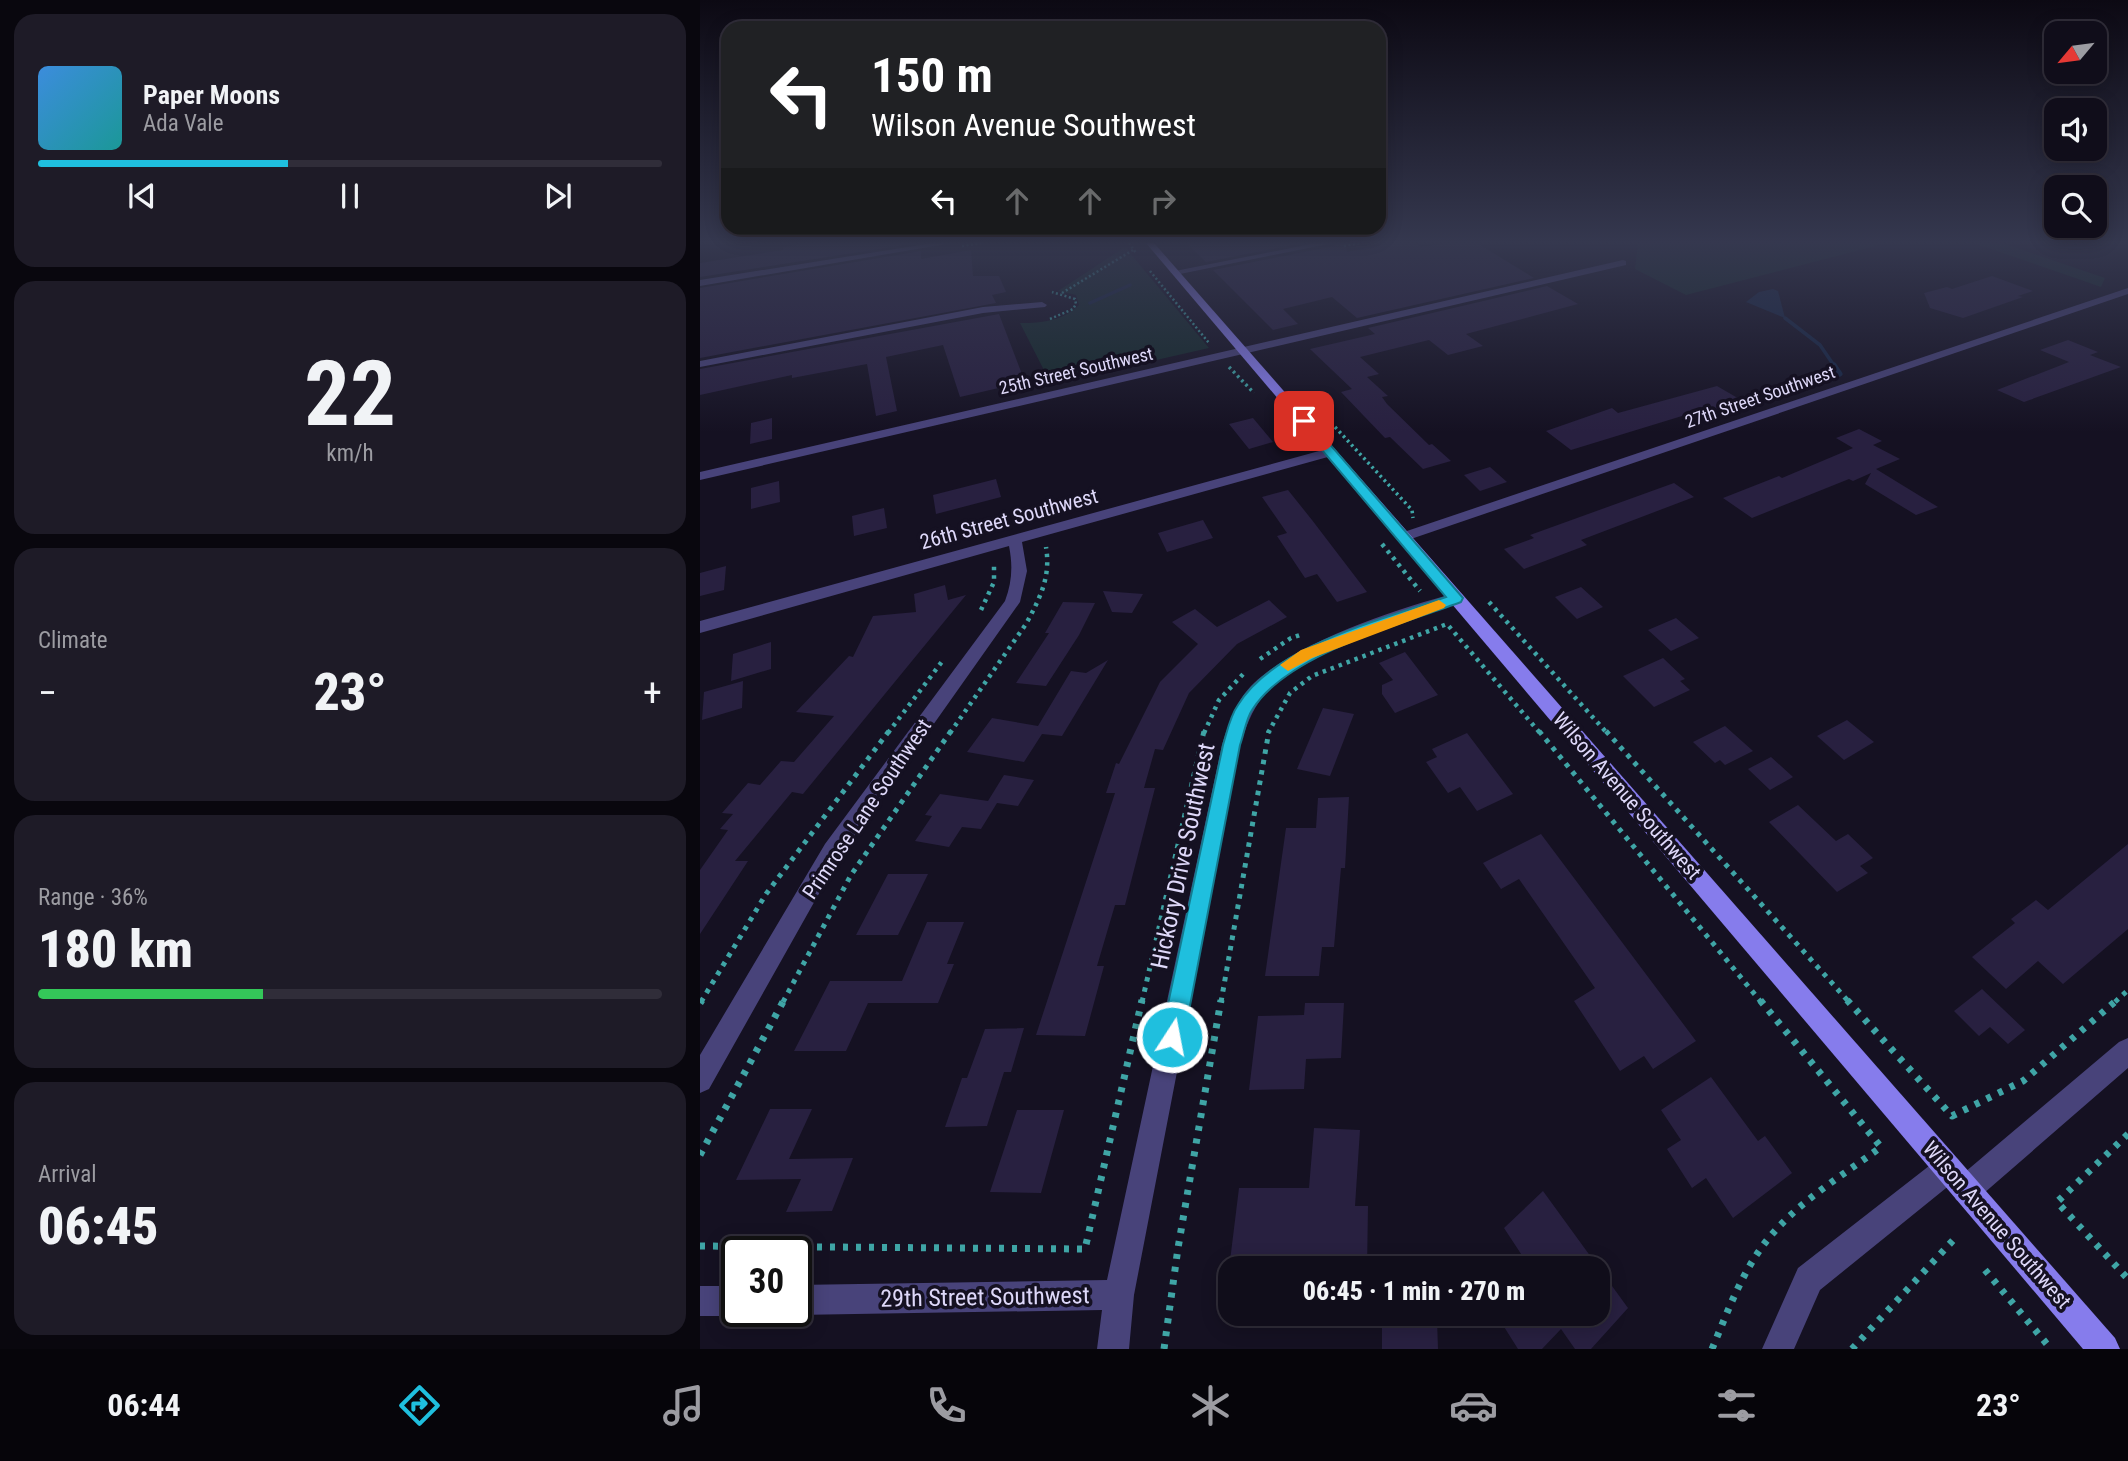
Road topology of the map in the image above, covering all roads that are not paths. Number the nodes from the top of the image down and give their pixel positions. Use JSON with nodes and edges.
{"nodes":[{"id":1,"x":1031,"y":306,"type":"edge"},
{"id":2,"x":1199,"y":306,"type":"edge"},
{"id":3,"x":1443,"y":306,"type":"edge"},
{"id":4,"x":2084,"y":306,"type":"edge"},
{"id":5,"x":1235,"y":357,"type":"junction"},
{"id":6,"x":700,"y":364,"type":"edge"},
{"id":7,"x":1330,"y":452,"type":"junction"},
{"id":8,"x":700,"y":477,"type":"edge"},
{"id":9,"x":1403,"y":537,"type":"junction"},
{"id":10,"x":1014,"y":540,"type":"junction"},
{"id":11,"x":1456,"y":598,"type":"junction"},
{"id":12,"x":700,"y":627,"type":"edge"},
{"id":13,"x":2128,"y":1051,"type":"edge"},
{"id":14,"x":700,"y":1080,"type":"edge"},
{"id":15,"x":1957,"y":1179,"type":"junction"},
{"id":16,"x":1119,"y":1295,"type":"junction"},
{"id":17,"x":812,"y":1300,"type":"edge"},
{"id":18,"x":700,"y":1301,"type":"edge"},
{"id":19,"x":721,"y":1301,"type":"edge"},
{"id":20,"x":1113,"y":1349,"type":"edge"},
{"id":21,"x":1778,"y":1349,"type":"edge"},
{"id":22,"x":2104,"y":1349,"type":"edge"}],
"edges":[{"from":1,"to":6,"type":"street"},
{"from":2,"to":5,"type":"main road","name":"Wilson Avenue Southwest"},
{"from":3,"to":5,"type":"street","name":"25th Street Southwest"},
{"from":4,"to":9,"type":"street","name":"27th Street Southwest"},
{"from":5,"to":7,"type":"main road","name":"Wilson Avenue Southwest"},
{"from":5,"to":8,"type":"street","name":"25th Street Southwest"},
{"from":7,"to":9,"type":"main road","name":"Wilson Avenue Southwest"},
{"from":7,"to":10,"type":"street","name":"26th Street Southwest"},
{"from":9,"to":11,"type":"main road","name":"Wilson Avenue Southwest"},
{"from":10,"to":12,"type":"street","name":"26th Street Southwest"},
{"from":10,"to":14,"type":"street","name":"Primrose Lane Southwest"},
{"from":11,"to":15,"type":"main road","name":"Wilson Avenue Southwest"},
{"from":11,"to":16,"type":"street","name":"Hickory Drive Southwest"},
{"from":13,"to":15,"type":"street"},
{"from":15,"to":21,"type":"street"},
{"from":15,"to":22,"type":"main road","name":"Wilson Avenue Southwest"},
{"from":16,"to":17,"type":"street","name":"29th Street Southwest"},
{"from":16,"to":20,"type":"street","name":"29th Street Southwest"},
{"from":18,"to":19,"type":"street"}]}
